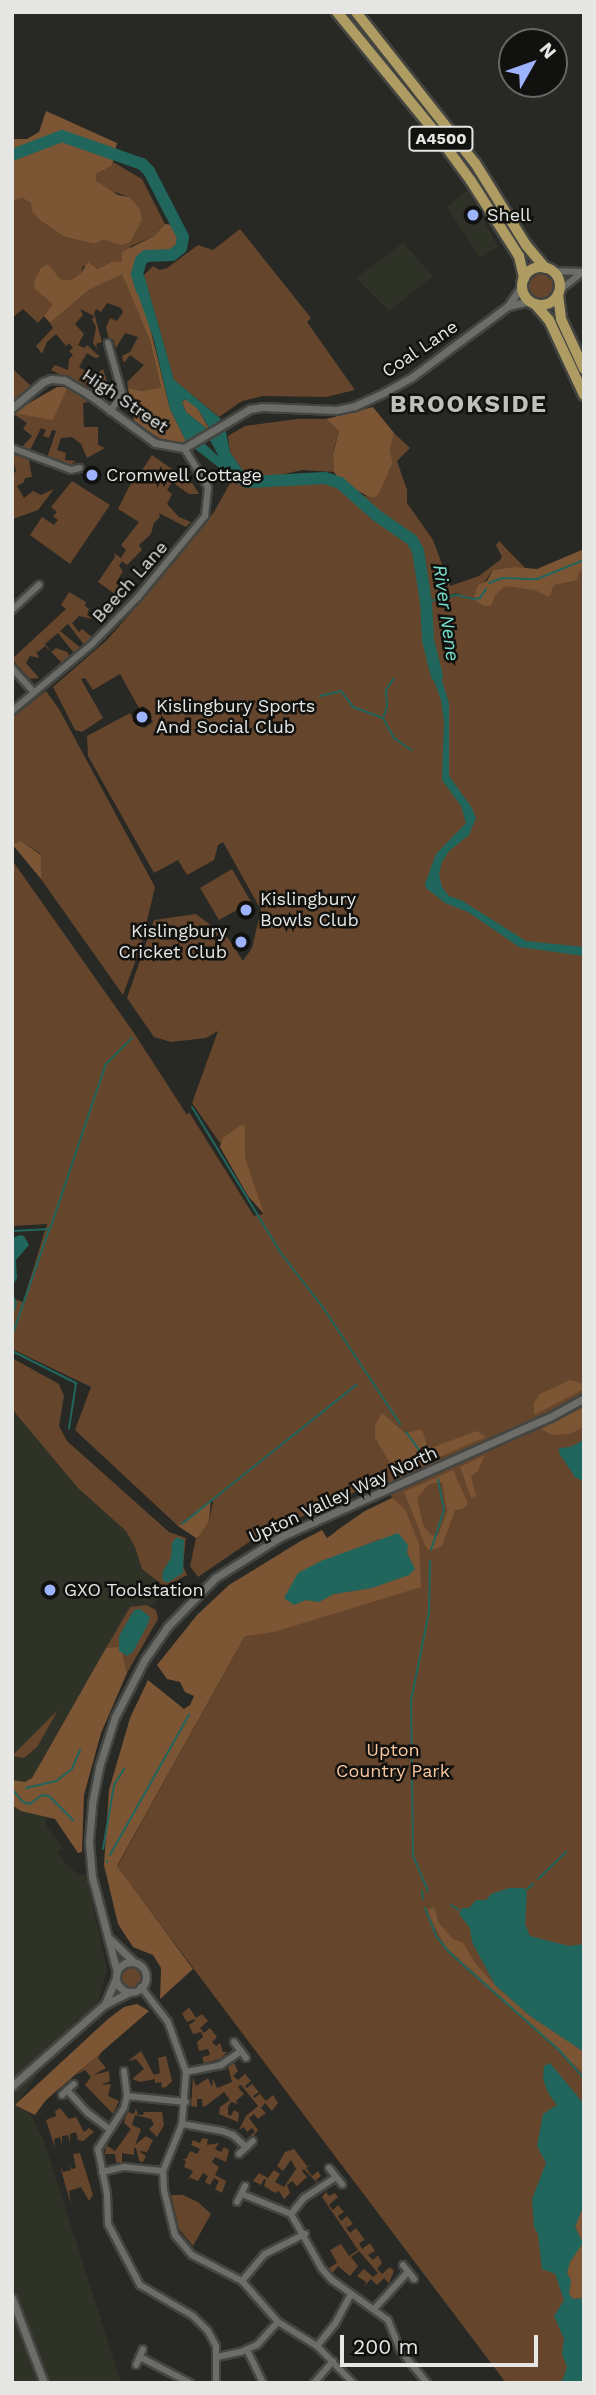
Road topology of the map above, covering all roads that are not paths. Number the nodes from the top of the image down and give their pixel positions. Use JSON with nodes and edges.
{"nodes":[{"id":1,"x":337,"y":12,"type":"edge"},
{"id":2,"x":356,"y":12,"type":"edge"},
{"id":3,"x":548,"y":269,"type":"junction"},
{"id":4,"x":582,"y":272,"type":"edge"},
{"id":5,"x":523,"y":282,"type":"junction"},
{"id":6,"x":559,"y":292,"type":"junction"},
{"id":7,"x":532,"y":302,"type":"junction"},
{"id":8,"x":508,"y":306,"type":"junction"},
{"id":9,"x":108,"y":342,"type":"dead end"},
{"id":10,"x":584,"y":369,"type":"edge"},
{"id":11,"x":584,"y":395,"type":"edge"},
{"id":12,"x":12,"y":408,"type":"edge"},
{"id":13,"x":110,"y":412,"type":"junction"},
{"id":14,"x":187,"y":447,"type":"junction"},
{"id":15,"x":12,"y":448,"type":"edge"},
{"id":16,"x":80,"y":468,"type":"dead end"},
{"id":17,"x":38,"y":585,"type":"dead end"},
{"id":18,"x":32,"y":592,"type":"junction"},
{"id":19,"x":38,"y":598,"type":"dead end"},
{"id":20,"x":12,"y":610,"type":"edge"},
{"id":21,"x":12,"y":668,"type":"edge"},
{"id":22,"x":33,"y":691,"type":"junction"},
{"id":23,"x":12,"y":711,"type":"edge"},
{"id":24,"x":584,"y":1398,"type":"edge"},
{"id":25,"x":110,"y":1939,"type":"junction"},
{"id":26,"x":135,"y":1962,"type":"junction"},
{"id":27,"x":116,"y":1975,"type":"junction"},
{"id":28,"x":141,"y":1987,"type":"junction"},
{"id":29,"x":130,"y":1992,"type":"junction"},
{"id":30,"x":104,"y":2004,"type":"junction"},
{"id":31,"x":234,"y":2042,"type":"dead end"},
{"id":32,"x":241,"y":2051,"type":"junction"},
{"id":33,"x":246,"y":2058,"type":"dead end"},
{"id":34,"x":124,"y":2071,"type":"dead end"},
{"id":35,"x":186,"y":2072,"type":"junction"},
{"id":36,"x":74,"y":2084,"type":"dead end"},
{"id":37,"x":12,"y":2087,"type":"edge"},
{"id":38,"x":127,"y":2096,"type":"junction"},
{"id":39,"x":186,"y":2102,"type":"junction"},
{"id":40,"x":182,"y":2124,"type":"junction"},
{"id":41,"x":109,"y":2130,"type":"junction"},
{"id":42,"x":253,"y":2141,"type":"dead end"},
{"id":43,"x":246,"y":2147,"type":"junction"},
{"id":44,"x":239,"y":2154,"type":"dead end"},
{"id":45,"x":330,"y":2168,"type":"dead end"},
{"id":46,"x":163,"y":2171,"type":"junction"},
{"id":47,"x":102,"y":2172,"type":"junction"},
{"id":48,"x":336,"y":2177,"type":"junction"},
{"id":49,"x":342,"y":2184,"type":"dead end"},
{"id":50,"x":237,"y":2202,"type":"dead end"},
{"id":51,"x":291,"y":2214,"type":"junction"},
{"id":52,"x":305,"y":2234,"type":"junction"},
{"id":53,"x":402,"y":2265,"type":"dead end"},
{"id":54,"x":408,"y":2272,"type":"junction"},
{"id":55,"x":414,"y":2279,"type":"dead end"},
{"id":56,"x":242,"y":2281,"type":"junction"},
{"id":57,"x":351,"y":2294,"type":"junction"},
{"id":58,"x":12,"y":2298,"type":"edge"},
{"id":59,"x":375,"y":2308,"type":"junction"},
{"id":60,"x":278,"y":2322,"type":"junction"},
{"id":61,"x":317,"y":2346,"type":"junction"},
{"id":62,"x":143,"y":2349,"type":"dead end"},
{"id":63,"x":247,"y":2350,"type":"junction"},
{"id":64,"x":140,"y":2357,"type":"junction"},
{"id":65,"x":216,"y":2357,"type":"junction"},
{"id":66,"x":333,"y":2361,"type":"junction"},
{"id":67,"x":136,"y":2365,"type":"dead end"},
{"id":68,"x":44,"y":2383,"type":"edge"},
{"id":69,"x":190,"y":2383,"type":"edge"},
{"id":70,"x":216,"y":2383,"type":"edge"},
{"id":71,"x":263,"y":2383,"type":"edge"},
{"id":72,"x":314,"y":2383,"type":"edge"},
{"id":73,"x":353,"y":2383,"type":"edge"},
{"id":74,"x":427,"y":2383,"type":"edge"}],
"edges":[{"from":1,"to":5,"type":"highway","number":"A4500"},
{"from":2,"to":3,"type":"highway","number":"A4500"},
{"from":3,"to":4,"type":"street"},
{"from":3,"to":5,"type":"highway"},
{"from":3,"to":6,"type":"highway"},
{"from":4,"to":6,"type":"street"},
{"from":5,"to":7,"type":"highway"},
{"from":5,"to":8,"type":"street","name":"Coal Lane"},
{"from":6,"to":7,"type":"highway"},
{"from":6,"to":10,"type":"highway"},
{"from":7,"to":8,"type":"street","name":"Coal Lane"},
{"from":7,"to":11,"type":"highway"},
{"from":8,"to":14,"type":"street","name":"Coal Lane"},
{"from":9,"to":13,"type":"street"},
{"from":12,"to":13,"type":"street","name":"High Street"},
{"from":13,"to":14,"type":"street","name":"High Street"},
{"from":14,"to":22,"type":"street","name":"Beech Lane"},
{"from":15,"to":16,"type":"street"},
{"from":17,"to":18,"type":"street"},
{"from":18,"to":19,"type":"street"},
{"from":18,"to":20,"type":"street"},
{"from":21,"to":22,"type":"street"},
{"from":22,"to":23,"type":"street","name":"Beech Lane"},
{"from":24,"to":25,"type":"street","name":"Upton Valley Way North"},
{"from":25,"to":26,"type":"street"},
{"from":25,"to":27,"type":"street","name":"Upton Valley Way North"},
{"from":26,"to":27,"type":"street"},
{"from":26,"to":28,"type":"street"},
{"from":27,"to":29,"type":"street"},
{"from":27,"to":30,"type":"street"},
{"from":28,"to":29,"type":"street"},
{"from":28,"to":35,"type":"street"},
{"from":29,"to":30,"type":"street"},
{"from":30,"to":37,"type":"street"},
{"from":31,"to":32,"type":"street"},
{"from":32,"to":33,"type":"street"},
{"from":32,"to":35,"type":"street"},
{"from":34,"to":38,"type":"street"},
{"from":35,"to":39,"type":"street"},
{"from":36,"to":41,"type":"street"},
{"from":38,"to":39,"type":"street"},
{"from":38,"to":41,"type":"street"},
{"from":39,"to":40,"type":"street"},
{"from":40,"to":43,"type":"street"},
{"from":40,"to":46,"type":"street"},
{"from":41,"to":47,"type":"street"},
{"from":42,"to":43,"type":"street"},
{"from":43,"to":44,"type":"street"},
{"from":45,"to":48,"type":"street"},
{"from":46,"to":47,"type":"street"},
{"from":46,"to":56,"type":"street"},
{"from":47,"to":65,"type":"street"},
{"from":48,"to":49,"type":"street"},
{"from":48,"to":51,"type":"street"},
{"from":50,"to":51,"type":"street"},
{"from":51,"to":52,"type":"street"},
{"from":52,"to":56,"type":"street"},
{"from":52,"to":57,"type":"street"},
{"from":53,"to":54,"type":"street"},
{"from":54,"to":55,"type":"street"},
{"from":54,"to":59,"type":"street"},
{"from":56,"to":60,"type":"street"},
{"from":57,"to":59,"type":"street"},
{"from":57,"to":61,"type":"street"},
{"from":58,"to":68,"type":"street"},
{"from":59,"to":74,"type":"street"},
{"from":60,"to":61,"type":"street"},
{"from":60,"to":63,"type":"street"},
{"from":61,"to":66,"type":"street"},
{"from":62,"to":64,"type":"street"},
{"from":63,"to":65,"type":"street"},
{"from":63,"to":71,"type":"street"},
{"from":64,"to":67,"type":"street"},
{"from":64,"to":69,"type":"street"},
{"from":65,"to":70,"type":"street"},
{"from":66,"to":72,"type":"street"},
{"from":66,"to":73,"type":"street"}]}
